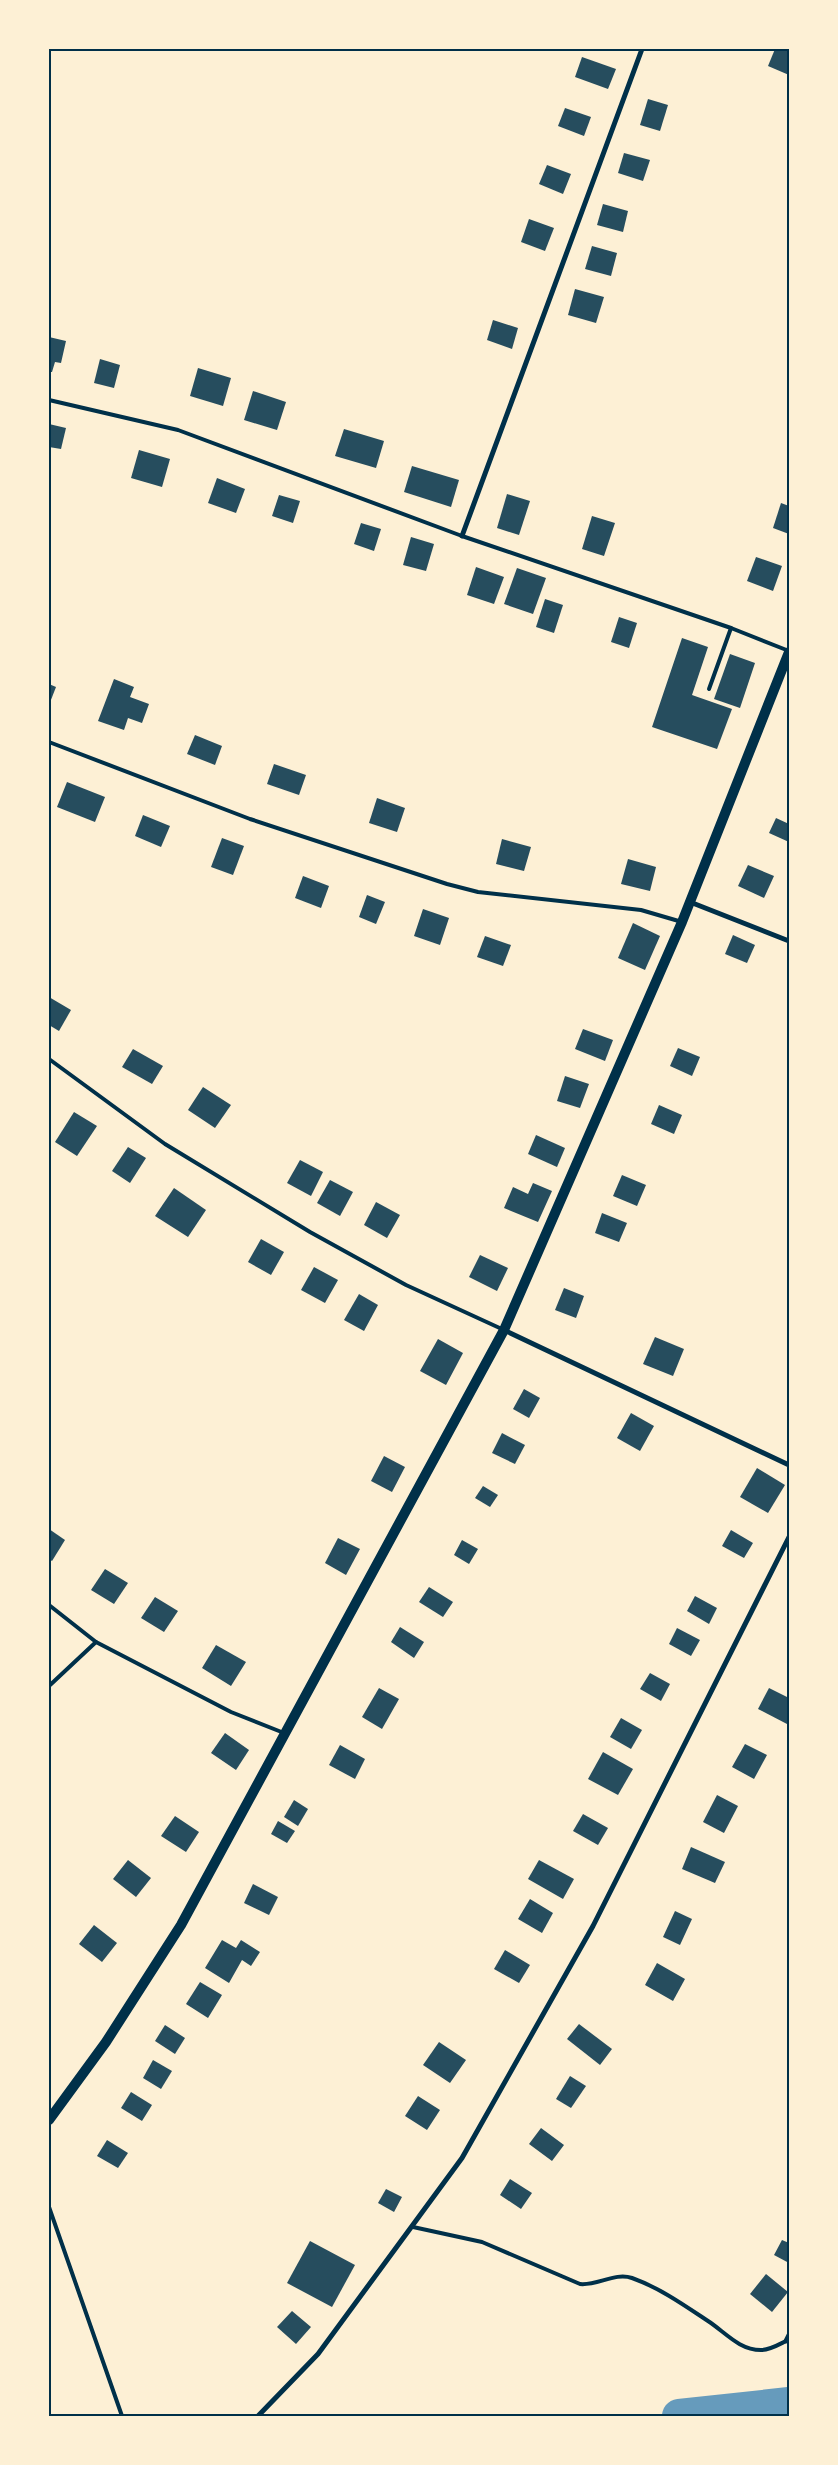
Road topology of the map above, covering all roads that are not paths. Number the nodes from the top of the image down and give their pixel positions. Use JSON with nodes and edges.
{"nodes":[{"id":1,"x":642,"y":49,"type":"edge"},
{"id":2,"x":49,"y":400,"type":"edge"},
{"id":3,"x":462,"y":536,"type":"junction"},
{"id":4,"x":731,"y":628,"type":"junction"},
{"id":5,"x":789,"y":651,"type":"edge"},
{"id":6,"x":709,"y":689,"type":"dead end"},
{"id":7,"x":49,"y":742,"type":"edge"},
{"id":8,"x":690,"y":902,"type":"junction"},
{"id":9,"x":682,"y":922,"type":"junction"},
{"id":10,"x":789,"y":941,"type":"edge"},
{"id":11,"x":49,"y":1060,"type":"edge"},
{"id":12,"x":504,"y":1330,"type":"junction"},
{"id":13,"x":789,"y":1465,"type":"edge"},
{"id":14,"x":789,"y":1536,"type":"edge"},
{"id":15,"x":49,"y":1605,"type":"edge"},
{"id":16,"x":96,"y":1642,"type":"junction"},
{"id":17,"x":49,"y":1686,"type":"edge"},
{"id":18,"x":286,"y":1734,"type":"junction"},
{"id":19,"x":49,"y":2120,"type":"edge"},
{"id":20,"x":49,"y":2207,"type":"edge"},
{"id":21,"x":413,"y":2227,"type":"junction"},
{"id":22,"x":789,"y":2336,"type":"edge"},
{"id":23,"x":786,"y":2341,"type":"joint"},
{"id":24,"x":122,"y":2416,"type":"edge"},
{"id":25,"x":258,"y":2416,"type":"edge"}],
"edges":[{"from":1,"to":3,"type":"street"},
{"from":2,"to":3,"type":"lane"},
{"from":3,"to":4,"type":"lane"},
{"from":4,"to":5,"type":"lane"},
{"from":4,"to":6,"type":"lane"},
{"from":5,"to":8,"type":"main road"},
{"from":7,"to":9,"type":"lane"},
{"from":8,"to":9,"type":"main road"},
{"from":8,"to":10,"type":"street"},
{"from":9,"to":12,"type":"main road"},
{"from":11,"to":12,"type":"lane"},
{"from":12,"to":13,"type":"street"},
{"from":12,"to":18,"type":"main road"},
{"from":14,"to":21,"type":"street"},
{"from":15,"to":16,"type":"lane"},
{"from":16,"to":17,"type":"lane"},
{"from":16,"to":18,"type":"lane"},
{"from":18,"to":19,"type":"main road"},
{"from":20,"to":24,"type":"lane"},
{"from":21,"to":23,"type":"lane"},
{"from":21,"to":25,"type":"street"},
{"from":22,"to":23,"type":"street"}]}
